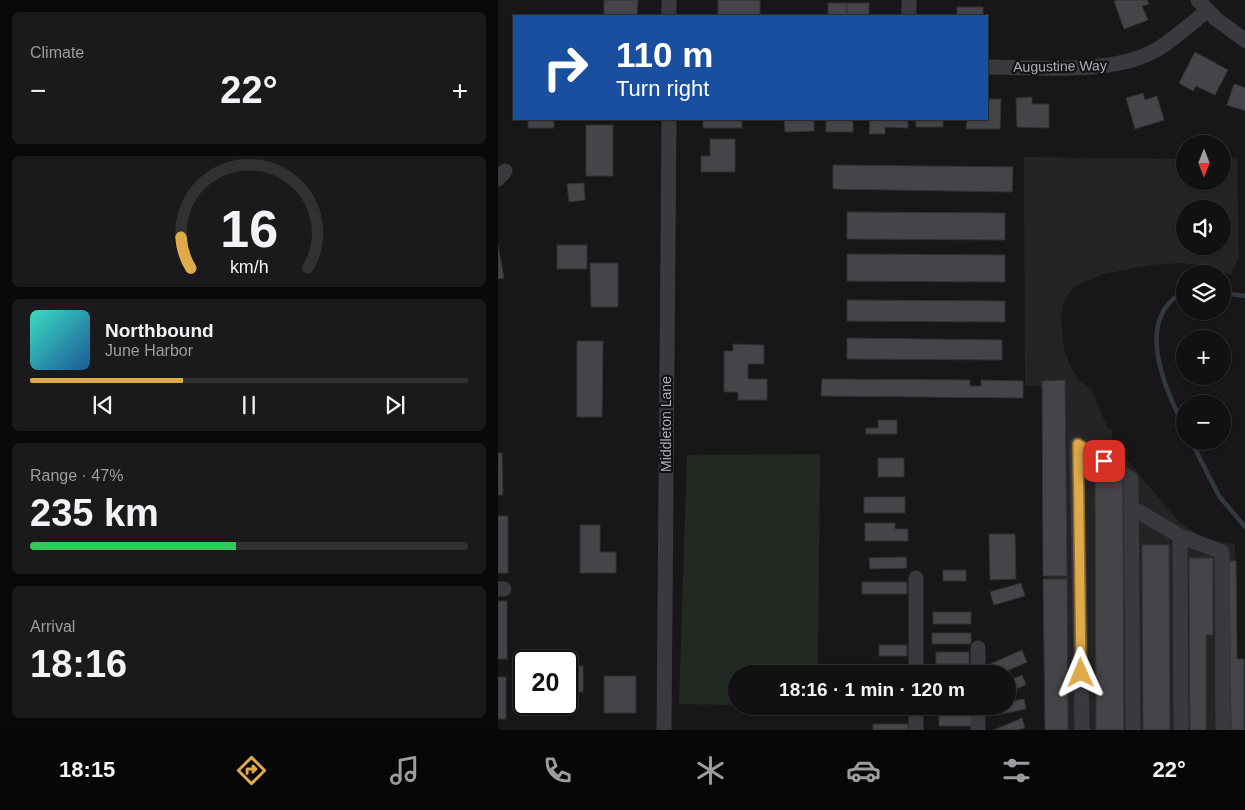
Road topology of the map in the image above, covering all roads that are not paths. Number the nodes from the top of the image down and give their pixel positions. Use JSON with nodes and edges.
{"nodes":[{"id":1,"x":669,"y":0,"type":"edge"},
{"id":2,"x":909,"y":0,"type":"edge"},
{"id":3,"x":1202,"y":5,"type":"edge"},
{"id":4,"x":669,"y":15,"type":"edge"},
{"id":5,"x":909,"y":15,"type":"edge"},
{"id":6,"x":1246,"y":41,"type":"edge"},
{"id":7,"x":988,"y":67,"type":"edge"},
{"id":8,"x":669,"y":120,"type":"edge"},
{"id":9,"x":1131,"y":507,"type":"junction"},
{"id":10,"x":1180,"y":536,"type":"junction"},
{"id":11,"x":916,"y":578,"type":"dead end"},
{"id":12,"x":978,"y":648,"type":"dead end"},
{"id":13,"x":916,"y":665,"type":"edge"},
{"id":14,"x":978,"y":665,"type":"edge"},
{"id":15,"x":916,"y":715,"type":"edge"},
{"id":16,"x":978,"y":715,"type":"edge"},
{"id":17,"x":664,"y":730,"type":"edge"},
{"id":18,"x":916,"y":730,"type":"edge"},
{"id":19,"x":978,"y":730,"type":"edge"},
{"id":20,"x":1082,"y":730,"type":"edge"},
{"id":21,"x":1133,"y":730,"type":"edge"},
{"id":22,"x":1181,"y":730,"type":"edge"},
{"id":23,"x":1223,"y":730,"type":"edge"}],
"edges":[{"from":1,"to":4,"type":"street"},
{"from":2,"to":5,"type":"street"},
{"from":3,"to":6,"type":"street"},
{"from":3,"to":7,"type":"street","name":"Augustine Way"},
{"from":8,"to":17,"type":"street","name":"Middleton Lane"},
{"from":9,"to":10,"type":"street"},
{"from":9,"to":20,"type":"street"},
{"from":9,"to":21,"type":"street"},
{"from":10,"to":22,"type":"street"},
{"from":10,"to":23,"type":"street"},
{"from":11,"to":13,"type":"street"},
{"from":12,"to":14,"type":"street"},
{"from":15,"to":18,"type":"street"},
{"from":16,"to":19,"type":"street"}]}
